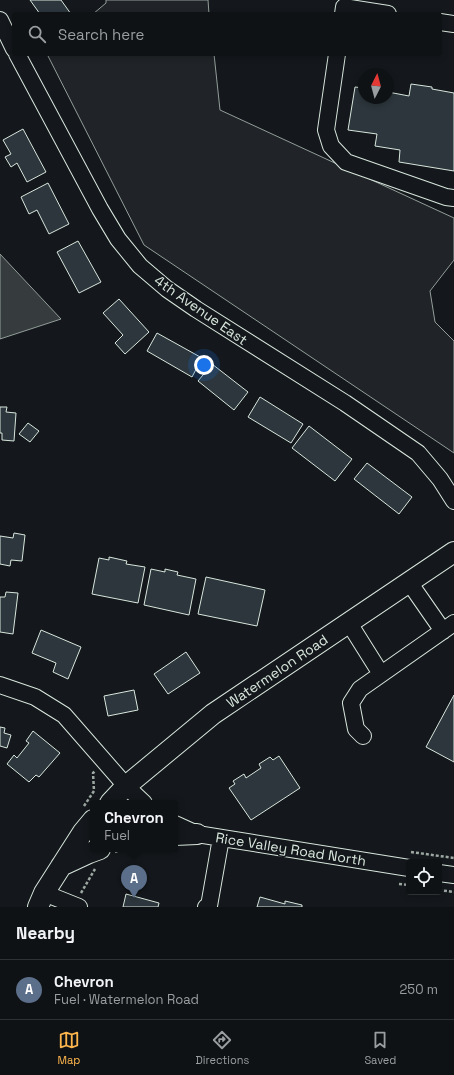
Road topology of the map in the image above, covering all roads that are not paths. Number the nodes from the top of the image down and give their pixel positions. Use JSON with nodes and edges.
{"nodes":[{"id":1,"x":343,"y":12,"type":"edge"},
{"id":2,"x":375,"y":12,"type":"edge"},
{"id":3,"x":0,"y":20,"type":"edge"},
{"id":4,"x":442,"y":22,"type":"edge"},
{"id":5,"x":454,"y":24,"type":"edge"},
{"id":6,"x":12,"y":45,"type":"edge"},
{"id":7,"x":18,"y":56,"type":"edge"},
{"id":8,"x":337,"y":56,"type":"edge"},
{"id":9,"x":454,"y":198,"type":"edge"},
{"id":10,"x":454,"y":501,"type":"edge"},
{"id":11,"x":454,"y":552,"type":"edge"},
{"id":12,"x":409,"y":582,"type":"junction"},
{"id":13,"x":349,"y":623,"type":"junction"},
{"id":14,"x":448,"y":627,"type":"edge"},
{"id":15,"x":381,"y":674,"type":"junction"},
{"id":16,"x":0,"y":686,"type":"edge"},
{"id":17,"x":363,"y":736,"type":"dead end"},
{"id":18,"x":126,"y":786,"type":"junction"},
{"id":19,"x":113,"y":800,"type":"edge"},
{"id":20,"x":141,"y":800,"type":"edge"},
{"id":21,"x":90,"y":823,"type":"edge"},
{"id":22,"x":178,"y":825,"type":"edge"},
{"id":23,"x":197,"y":834,"type":"junction"},
{"id":24,"x":178,"y":835,"type":"edge"},
{"id":25,"x":221,"y":838,"type":"junction"},
{"id":26,"x":102,"y":857,"type":"edge"},
{"id":27,"x":61,"y":866,"type":"junction"},
{"id":28,"x":406,"y":868,"type":"edge"},
{"id":29,"x":442,"y":873,"type":"edge"},
{"id":30,"x":454,"y":875,"type":"edge"},
{"id":31,"x":41,"y":900,"type":"edge"},
{"id":32,"x":77,"y":906,"type":"edge"},
{"id":33,"x":206,"y":907,"type":"edge"}],
"edges":[{"from":1,"to":2,"type":"street"},
{"from":3,"to":6,"type":"street"},
{"from":4,"to":5,"type":"street"},
{"from":7,"to":10,"type":"street","name":"4th Avenue East"},
{"from":8,"to":9,"type":"street"},
{"from":11,"to":12,"type":"main road","name":"Watermelon Road"},
{"from":12,"to":13,"type":"main road","name":"Watermelon Road"},
{"from":12,"to":14,"type":"street"},
{"from":13,"to":15,"type":"street"},
{"from":13,"to":18,"type":"main road","name":"Watermelon Road"},
{"from":14,"to":15,"type":"street"},
{"from":15,"to":17,"type":"street"},
{"from":16,"to":18,"type":"street"},
{"from":18,"to":19,"type":"main road","name":"Watermelon Road"},
{"from":18,"to":20,"type":"street"},
{"from":21,"to":27,"type":"main road"},
{"from":22,"to":23,"type":"street","name":"Rice Valley Road North"},
{"from":23,"to":24,"type":"main road"},
{"from":23,"to":25,"type":"street","name":"Rice Valley Road North"},
{"from":25,"to":28,"type":"street","name":"Rice Valley Road North"},
{"from":25,"to":33,"type":"street"},
{"from":26,"to":27,"type":"main road"},
{"from":27,"to":31,"type":"main road"},
{"from":29,"to":30,"type":"street"},
{"from":31,"to":32,"type":"street"}]}
